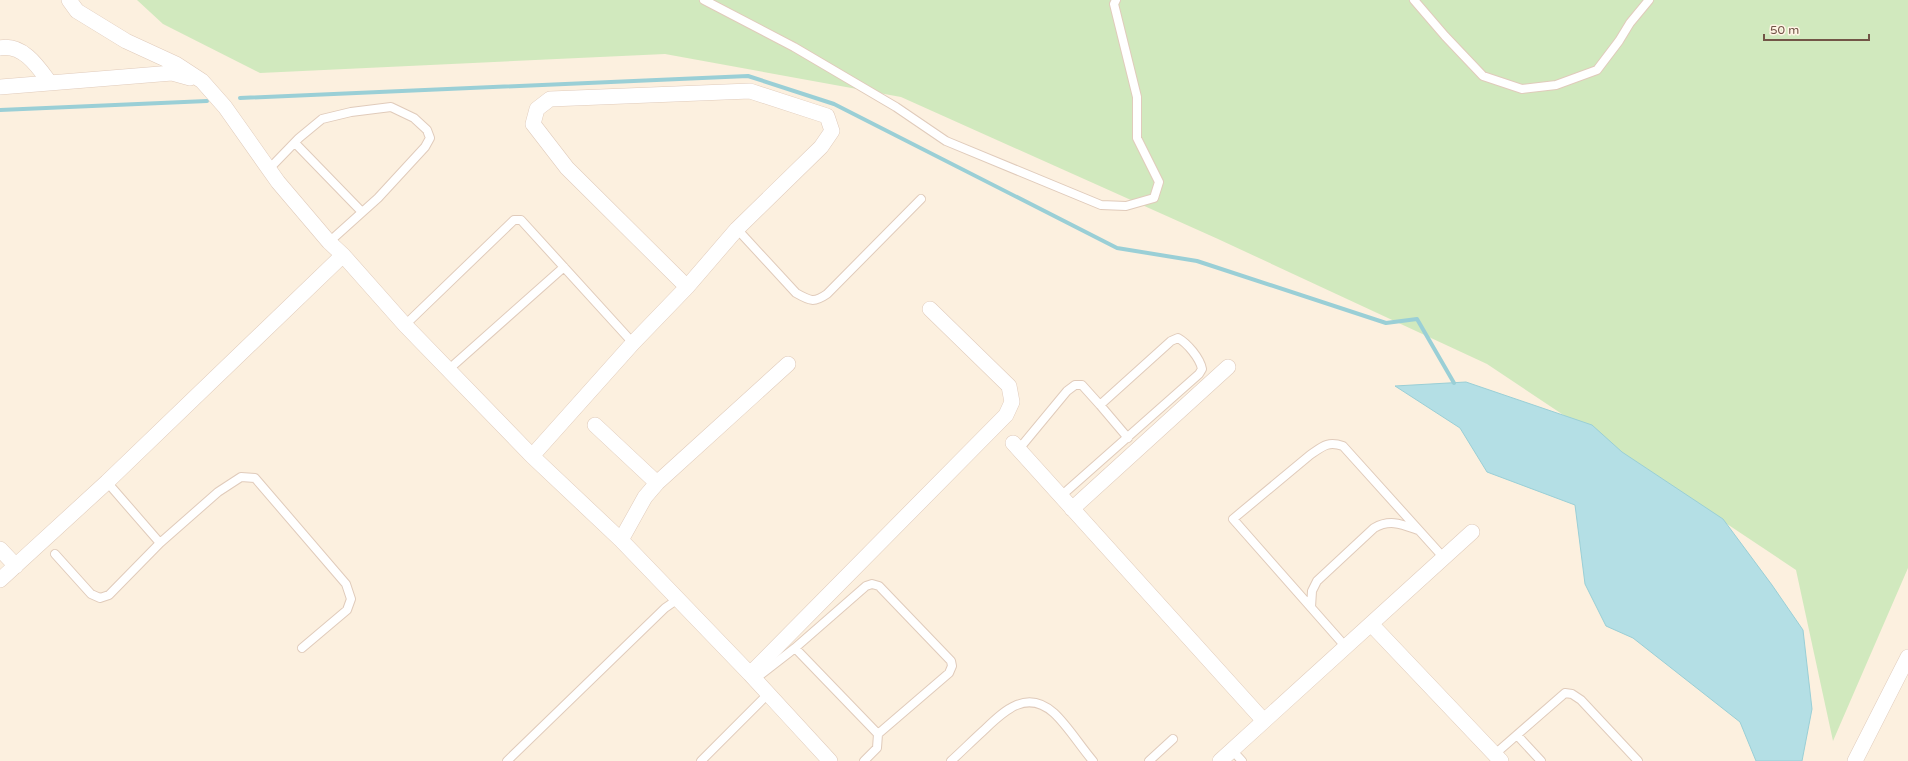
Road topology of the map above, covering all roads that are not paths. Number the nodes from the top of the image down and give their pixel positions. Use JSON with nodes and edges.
{"nodes":[{"id":1,"x":69,"y":0,"type":"edge"},
{"id":2,"x":704,"y":0,"type":"edge"},
{"id":3,"x":1116,"y":0,"type":"edge"},
{"id":4,"x":1414,"y":0,"type":"edge"},
{"id":5,"x":1649,"y":0,"type":"edge"},
{"id":6,"x":0,"y":48,"type":"edge"},
{"id":7,"x":202,"y":81,"type":"junction"},
{"id":8,"x":50,"y":83,"type":"junction"},
{"id":9,"x":0,"y":87,"type":"edge"},
{"id":10,"x":295,"y":143,"type":"junction"},
{"id":11,"x":269,"y":169,"type":"junction"},
{"id":12,"x":921,"y":199,"type":"dead end"},
{"id":13,"x":362,"y":212,"type":"junction"},
{"id":14,"x":737,"y":229,"type":"junction"},
{"id":15,"x":329,"y":242,"type":"junction"},
{"id":16,"x":343,"y":255,"type":"junction"},
{"id":17,"x":564,"y":267,"type":"junction"},
{"id":18,"x":687,"y":287,"type":"junction"},
{"id":19,"x":930,"y":309,"type":"dead end"},
{"id":20,"x":405,"y":325,"type":"junction"},
{"id":21,"x":633,"y":343,"type":"junction"},
{"id":22,"x":788,"y":364,"type":"dead end"},
{"id":23,"x":1228,"y":367,"type":"dead end"},
{"id":24,"x":448,"y":370,"type":"junction"},
{"id":25,"x":1100,"y":405,"type":"junction"},
{"id":26,"x":595,"y":425,"type":"dead end"},
{"id":27,"x":1128,"y":438,"type":"junction"},
{"id":28,"x":1016,"y":446,"type":"joint"},
{"id":29,"x":532,"y":456,"type":"junction"},
{"id":30,"x":107,"y":482,"type":"junction"},
{"id":31,"x":657,"y":483,"type":"junction"},
{"id":32,"x":1061,"y":496,"type":"junction"},
{"id":33,"x":1072,"y":509,"type":"junction"},
{"id":34,"x":1421,"y":531,"type":"junction"},
{"id":35,"x":1472,"y":532,"type":"dead end"},
{"id":36,"x":621,"y":540,"type":"junction"},
{"id":37,"x":160,"y":543,"type":"junction"},
{"id":38,"x":0,"y":548,"type":"edge"},
{"id":39,"x":55,"y":554,"type":"dead end"},
{"id":40,"x":1444,"y":558,"type":"junction"},
{"id":41,"x":16,"y":566,"type":"junction"},
{"id":42,"x":0,"y":580,"type":"edge"},
{"id":43,"x":678,"y":599,"type":"junction"},
{"id":44,"x":1311,"y":607,"type":"junction"},
{"id":45,"x":1371,"y":624,"type":"junction"},
{"id":46,"x":1346,"y":646,"type":"junction"},
{"id":47,"x":302,"y":648,"type":"dead end"},
{"id":48,"x":795,"y":648,"type":"junction"},
{"id":49,"x":1908,"y":657,"type":"edge"},
{"id":50,"x":752,"y":676,"type":"junction"},
{"id":51,"x":768,"y":694,"type":"junction"},
{"id":52,"x":1264,"y":721,"type":"junction"},
{"id":53,"x":878,"y":734,"type":"junction"},
{"id":54,"x":1516,"y":735,"type":"junction"},
{"id":55,"x":1173,"y":739,"type":"dead end"},
{"id":56,"x":1237,"y":756,"type":"edge"},
{"id":57,"x":1498,"y":758,"type":"edge"},
{"id":58,"x":506,"y":761,"type":"edge"},
{"id":59,"x":701,"y":761,"type":"edge"},
{"id":60,"x":830,"y":761,"type":"edge"},
{"id":61,"x":864,"y":761,"type":"edge"},
{"id":62,"x":951,"y":761,"type":"edge"},
{"id":63,"x":1093,"y":761,"type":"edge"},
{"id":64,"x":1149,"y":761,"type":"edge"},
{"id":65,"x":1220,"y":761,"type":"edge"},
{"id":66,"x":1541,"y":761,"type":"edge"},
{"id":67,"x":1638,"y":761,"type":"edge"},
{"id":68,"x":1855,"y":761,"type":"edge"}],
"edges":[{"from":1,"to":7,"type":"street"},
{"from":2,"to":3,"type":"lane"},
{"from":4,"to":5,"type":"lane"},
{"from":6,"to":8,"type":"street"},
{"from":7,"to":8,"type":"street"},
{"from":7,"to":11,"type":"street"},
{"from":8,"to":9,"type":"street"},
{"from":10,"to":11,"type":"lane"},
{"from":10,"to":13,"type":"lane"},
{"from":10,"to":13,"type":"lane"},
{"from":11,"to":15,"type":"street"},
{"from":12,"to":14,"type":"lane"},
{"from":13,"to":15,"type":"lane"},
{"from":14,"to":18,"type":"street"},
{"from":14,"to":18,"type":"street"},
{"from":15,"to":16,"type":"street"},
{"from":16,"to":20,"type":"street"},
{"from":16,"to":30,"type":"street"},
{"from":17,"to":20,"type":"lane"},
{"from":17,"to":21,"type":"lane"},
{"from":17,"to":24,"type":"lane"},
{"from":18,"to":21,"type":"street"},
{"from":19,"to":50,"type":"street"},
{"from":20,"to":24,"type":"street"},
{"from":21,"to":29,"type":"street"},
{"from":22,"to":31,"type":"street"},
{"from":23,"to":33,"type":"street"},
{"from":24,"to":29,"type":"street"},
{"from":25,"to":27,"type":"lane"},
{"from":25,"to":27,"type":"lane"},
{"from":25,"to":28,"type":"lane"},
{"from":26,"to":31,"type":"street"},
{"from":27,"to":32,"type":"lane"},
{"from":28,"to":32,"type":"street"},
{"from":29,"to":36,"type":"street"},
{"from":30,"to":37,"type":"lane"},
{"from":30,"to":41,"type":"street"},
{"from":31,"to":36,"type":"street"},
{"from":32,"to":33,"type":"street"},
{"from":33,"to":52,"type":"street"},
{"from":34,"to":40,"type":"lane"},
{"from":34,"to":44,"type":"lane"},
{"from":34,"to":44,"type":"lane"},
{"from":35,"to":40,"type":"street"},
{"from":36,"to":43,"type":"street"},
{"from":37,"to":39,"type":"lane"},
{"from":37,"to":47,"type":"lane"},
{"from":38,"to":41,"type":"street"},
{"from":40,"to":45,"type":"street"},
{"from":41,"to":42,"type":"street"},
{"from":43,"to":50,"type":"street"},
{"from":43,"to":58,"type":"lane"},
{"from":44,"to":46,"type":"lane"},
{"from":45,"to":46,"type":"street"},
{"from":45,"to":57,"type":"street"},
{"from":46,"to":52,"type":"street"},
{"from":48,"to":50,"type":"lane"},
{"from":48,"to":53,"type":"lane"},
{"from":48,"to":53,"type":"lane"},
{"from":49,"to":68,"type":"street"},
{"from":50,"to":51,"type":"street"},
{"from":51,"to":59,"type":"lane"},
{"from":51,"to":60,"type":"street"},
{"from":52,"to":56,"type":"street"},
{"from":53,"to":61,"type":"lane"},
{"from":54,"to":57,"type":"lane"},
{"from":54,"to":66,"type":"lane"},
{"from":54,"to":67,"type":"lane"},
{"from":55,"to":64,"type":"lane"},
{"from":56,"to":65,"type":"street"},
{"from":62,"to":63,"type":"lane"}]}
